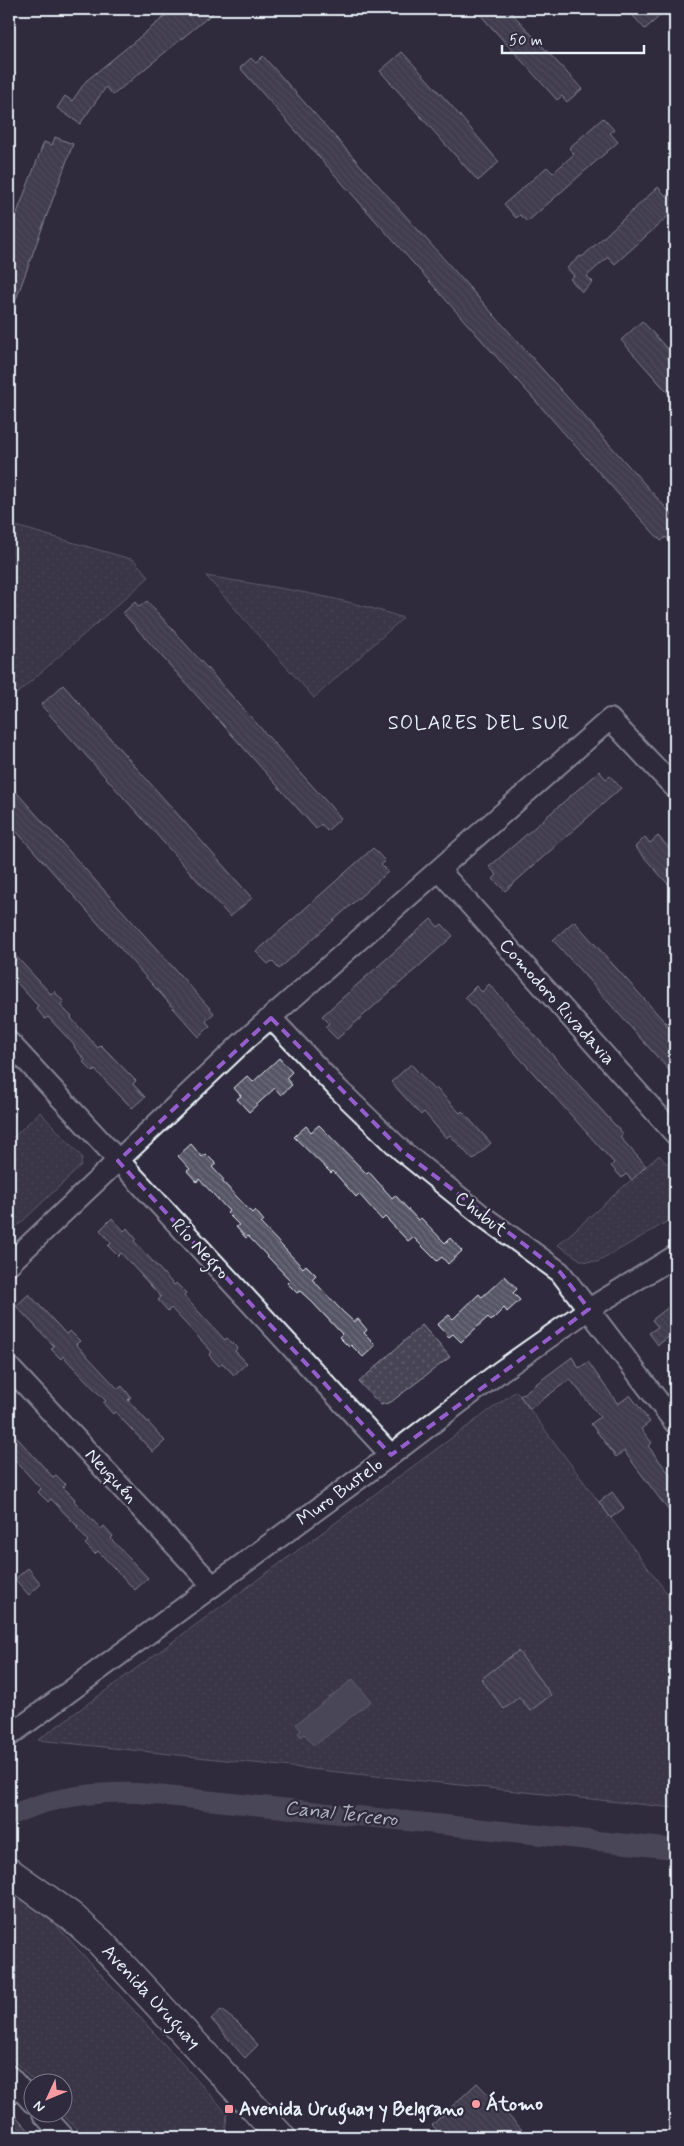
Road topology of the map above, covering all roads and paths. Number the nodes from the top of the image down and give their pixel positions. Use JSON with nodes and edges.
{"nodes":[{"id":1,"x":675,"y":788,"type":"edge"},
{"id":2,"x":439,"y":870,"type":"junction"},
{"id":3,"x":271,"y":1018,"type":"junction"},
{"id":4,"x":9,"y":1042,"type":"edge"},
{"id":5,"x":675,"y":1134,"type":"edge"},
{"id":6,"x":118,"y":1161,"type":"junction"},
{"id":7,"x":675,"y":1256,"type":"edge"},
{"id":8,"x":9,"y":1264,"type":"edge"},
{"id":9,"x":589,"y":1309,"type":"junction"},
{"id":10,"x":9,"y":1367,"type":"edge"},
{"id":11,"x":675,"y":1423,"type":"edge"},
{"id":12,"x":391,"y":1455,"type":"junction"},
{"id":13,"x":213,"y":1586,"type":"junction"},
{"id":14,"x":9,"y":1736,"type":"edge"},
{"id":15,"x":9,"y":1872,"type":"edge"},
{"id":16,"x":9,"y":2076,"type":"edge"},
{"id":17,"x":22,"y":2091,"type":"edge"},
{"id":18,"x":52,"y":2124,"type":"edge"},
{"id":19,"x":273,"y":2135,"type":"edge"},
{"id":20,"x":64,"y":2137,"type":"edge"}],
"edges":[{"from":1,"to":2,"type":"street"},
{"from":2,"to":3,"type":"street"},
{"from":2,"to":5,"type":"street","name":"Comodoro Rivadavia"},
{"from":3,"to":6,"type":"street"},
{"from":3,"to":9,"type":"street","name":"Chubut"},
{"from":4,"to":6,"type":"street","name":"Río Negro"},
{"from":6,"to":8,"type":"street"},
{"from":6,"to":12,"type":"street","name":"Río Negro"},
{"from":7,"to":9,"type":"street","name":"Muro Bustelo"},
{"from":9,"to":11,"type":"street","name":"Chubut"},
{"from":9,"to":12,"type":"street","name":"Muro Bustelo"},
{"from":10,"to":13,"type":"street","name":"Neuquén"},
{"from":12,"to":13,"type":"street","name":"Muro Bustelo"},
{"from":13,"to":14,"type":"street","name":"Muro Bustelo"},
{"from":15,"to":19,"type":"main road","name":"Avenida Uruguay"},
{"from":16,"to":17,"type":"street"},
{"from":18,"to":20,"type":"street"}]}
